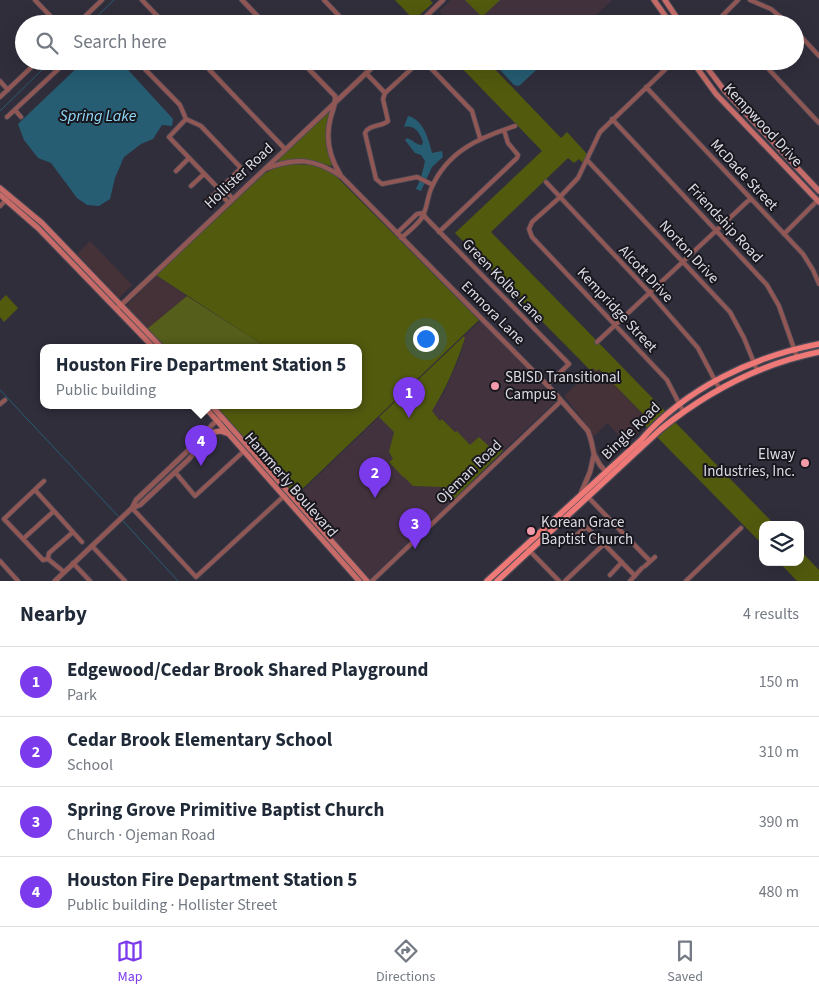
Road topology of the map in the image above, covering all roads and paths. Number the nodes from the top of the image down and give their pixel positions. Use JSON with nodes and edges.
{"nodes":[{"id":1,"x":35,"y":0,"type":"edge"},
{"id":2,"x":102,"y":0,"type":"edge"},
{"id":3,"x":142,"y":0,"type":"edge"},
{"id":4,"x":242,"y":0,"type":"edge"},
{"id":5,"x":324,"y":0,"type":"edge"},
{"id":6,"x":443,"y":0,"type":"edge"},
{"id":7,"x":654,"y":0,"type":"edge"},
{"id":8,"x":738,"y":0,"type":"edge"},
{"id":9,"x":750,"y":0,"type":"edge"},
{"id":10,"x":667,"y":3,"type":"edge"},
{"id":11,"x":661,"y":10,"type":"junction"},
{"id":12,"x":49,"y":15,"type":"edge"},
{"id":13,"x":86,"y":15,"type":"edge"},
{"id":14,"x":156,"y":15,"type":"edge"},
{"id":15,"x":256,"y":15,"type":"edge"},
{"id":16,"x":338,"y":15,"type":"edge"},
{"id":17,"x":427,"y":15,"type":"edge"},
{"id":18,"x":665,"y":15,"type":"edge"},
{"id":19,"x":675,"y":15,"type":"edge"},
{"id":20,"x":723,"y":15,"type":"edge"},
{"id":21,"x":777,"y":15,"type":"edge"},
{"id":22,"x":804,"y":40,"type":"edge"},
{"id":23,"x":819,"y":56,"type":"edge"},
{"id":24,"x":29,"y":70,"type":"edge"},
{"id":25,"x":57,"y":70,"type":"edge"},
{"id":26,"x":147,"y":70,"type":"edge"},
{"id":27,"x":210,"y":70,"type":"edge"},
{"id":28,"x":310,"y":70,"type":"edge"},
{"id":29,"x":372,"y":70,"type":"edge"},
{"id":30,"x":410,"y":70,"type":"edge"},
{"id":31,"x":433,"y":70,"type":"edge"},
{"id":32,"x":664,"y":70,"type":"edge"},
{"id":33,"x":698,"y":70,"type":"edge"},
{"id":34,"x":709,"y":70,"type":"edge"},
{"id":35,"x":769,"y":70,"type":"edge"},
{"id":36,"x":368,"y":75,"type":"junction"},
{"id":37,"x":0,"y":81,"type":"edge"},
{"id":38,"x":719,"y":84,"type":"junction"},
{"id":39,"x":646,"y":87,"type":"junction"},
{"id":40,"x":711,"y":89,"type":"junction"},
{"id":41,"x":8,"y":90,"type":"junction"},
{"id":42,"x":385,"y":94,"type":"junction"},
{"id":43,"x":0,"y":97,"type":"edge"},
{"id":44,"x":336,"y":102,"type":"junction"},
{"id":45,"x":15,"y":110,"type":"junction"},
{"id":46,"x":8,"y":117,"type":"dead end"},
{"id":47,"x":21,"y":117,"type":"dead end"},
{"id":48,"x":186,"y":119,"type":"junction"},
{"id":49,"x":612,"y":119,"type":"junction"},
{"id":50,"x":751,"y":119,"type":"junction"},
{"id":51,"x":819,"y":123,"type":"edge"},
{"id":52,"x":744,"y":124,"type":"junction"},
{"id":53,"x":515,"y":126,"type":"dead end"},
{"id":54,"x":504,"y":130,"type":"junction"},
{"id":55,"x":480,"y":138,"type":"junction"},
{"id":56,"x":286,"y":149,"type":"junction"},
{"id":57,"x":785,"y":155,"type":"junction"},
{"id":58,"x":189,"y":158,"type":"junction"},
{"id":59,"x":587,"y":160,"type":"junction"},
{"id":60,"x":779,"y":160,"type":"junction"},
{"id":61,"x":265,"y":169,"type":"junction"},
{"id":62,"x":176,"y":171,"type":"dead end"},
{"id":63,"x":204,"y":174,"type":"junction"},
{"id":64,"x":342,"y":177,"type":"junction"},
{"id":65,"x":546,"y":182,"type":"dead end"},
{"id":66,"x":431,"y":183,"type":"junction"},
{"id":67,"x":191,"y":186,"type":"dead end"},
{"id":68,"x":0,"y":188,"type":"edge"},
{"id":69,"x":219,"y":189,"type":"junction"},
{"id":70,"x":819,"y":191,"type":"edge"},
{"id":71,"x":0,"y":195,"type":"edge"},
{"id":72,"x":9,"y":198,"type":"junction"},
{"id":73,"x":559,"y":198,"type":"junction"},
{"id":74,"x":233,"y":199,"type":"junction"},
{"id":75,"x":750,"y":199,"type":"junction"},
{"id":76,"x":819,"y":201,"type":"edge"},
{"id":77,"x":206,"y":203,"type":"dead end"},
{"id":78,"x":228,"y":203,"type":"junction"},
{"id":79,"x":0,"y":206,"type":"edge"},
{"id":80,"x":423,"y":213,"type":"junction"},
{"id":81,"x":717,"y":229,"type":"junction"},
{"id":82,"x":439,"y":232,"type":"junction"},
{"id":83,"x":397,"y":233,"type":"junction"},
{"id":84,"x":784,"y":234,"type":"junction"},
{"id":85,"x":402,"y":238,"type":"junction"},
{"id":86,"x":683,"y":262,"type":"junction"},
{"id":87,"x":819,"y":284,"type":"edge"},
{"id":88,"x":650,"y":293,"type":"junction"},
{"id":89,"x":119,"y":307,"type":"junction"},
{"id":90,"x":615,"y":325,"type":"junction"},
{"id":91,"x":597,"y":342,"type":"dead end"},
{"id":92,"x":150,"y":344,"type":"edge"},
{"id":93,"x":158,"y":344,"type":"edge"},
{"id":94,"x":819,"y":344,"type":"edge"},
{"id":95,"x":794,"y":349,"type":"junction"},
{"id":96,"x":819,"y":352,"type":"edge"},
{"id":97,"x":797,"y":357,"type":"junction"},
{"id":98,"x":754,"y":362,"type":"junction"},
{"id":99,"x":757,"y":370,"type":"junction"},
{"id":100,"x":715,"y":380,"type":"junction"},
{"id":101,"x":547,"y":385,"type":"junction"},
{"id":102,"x":719,"y":388,"type":"junction"},
{"id":103,"x":5,"y":400,"type":"dead end"},
{"id":104,"x":561,"y":401,"type":"junction"},
{"id":105,"x":679,"y":403,"type":"junction"},
{"id":106,"x":0,"y":404,"type":"edge"},
{"id":107,"x":207,"y":409,"type":"edge"},
{"id":108,"x":213,"y":409,"type":"edge"},
{"id":109,"x":683,"y":411,"type":"junction"},
{"id":110,"x":219,"y":421,"type":"junction"},
{"id":111,"x":210,"y":433,"type":"junction"},
{"id":112,"x":230,"y":434,"type":"junction"},
{"id":113,"x":643,"y":442,"type":"junction"},
{"id":114,"x":244,"y":450,"type":"junction"},
{"id":115,"x":594,"y":454,"type":"junction"},
{"id":116,"x":175,"y":472,"type":"junction"},
{"id":117,"x":608,"y":474,"type":"junction"},
{"id":118,"x":272,"y":478,"type":"junction"},
{"id":119,"x":44,"y":481,"type":"dead end"},
{"id":120,"x":34,"y":490,"type":"junction"},
{"id":121,"x":284,"y":496,"type":"junction"},
{"id":122,"x":588,"y":497,"type":"junction"},
{"id":123,"x":577,"y":499,"type":"junction"},
{"id":124,"x":132,"y":508,"type":"junction"},
{"id":125,"x":54,"y":511,"type":"junction"},
{"id":126,"x":563,"y":516,"type":"junction"},
{"id":127,"x":582,"y":522,"type":"dead end"},
{"id":128,"x":586,"y":527,"type":"junction"},
{"id":129,"x":742,"y":528,"type":"dead end"},
{"id":130,"x":318,"y":530,"type":"junction"},
{"id":131,"x":73,"y":532,"type":"junction"},
{"id":132,"x":573,"y":538,"type":"dead end"},
{"id":133,"x":23,"y":539,"type":"junction"},
{"id":134,"x":82,"y":542,"type":"dead end"},
{"id":135,"x":604,"y":544,"type":"junction"},
{"id":136,"x":92,"y":546,"type":"junction"},
{"id":137,"x":527,"y":549,"type":"junction"},
{"id":138,"x":655,"y":556,"type":"dead end"},
{"id":139,"x":48,"y":559,"type":"junction"},
{"id":140,"x":0,"y":561,"type":"edge"},
{"id":141,"x":650,"y":561,"type":"junction"},
{"id":142,"x":622,"y":562,"type":"junction"},
{"id":143,"x":73,"y":563,"type":"junction"},
{"id":144,"x":64,"y":572,"type":"junction"},
{"id":145,"x":610,"y":575,"type":"dead end"},
{"id":146,"x":634,"y":576,"type":"junction"},
{"id":147,"x":16,"y":580,"type":"edge"},
{"id":148,"x":490,"y":580,"type":"edge"},
{"id":149,"x":55,"y":581,"type":"edge"},
{"id":150,"x":90,"y":581,"type":"edge"},
{"id":151,"x":125,"y":581,"type":"edge"},
{"id":152,"x":359,"y":581,"type":"edge"},
{"id":153,"x":367,"y":581,"type":"edge"},
{"id":154,"x":372,"y":581,"type":"edge"},
{"id":155,"x":497,"y":581,"type":"edge"},
{"id":156,"x":558,"y":581,"type":"edge"},
{"id":157,"x":565,"y":581,"type":"edge"},
{"id":158,"x":630,"y":581,"type":"edge"},
{"id":159,"x":686,"y":581,"type":"edge"}],
"edges":[{"from":1,"to":12,"type":"street"},
{"from":2,"to":13,"type":"street"},
{"from":3,"to":14,"type":"street"},
{"from":4,"to":15,"type":"street"},
{"from":5,"to":16,"type":"street"},
{"from":6,"to":17,"type":"street"},
{"from":7,"to":11,"type":"main road"},
{"from":8,"to":20,"type":"street"},
{"from":9,"to":21,"type":"street"},
{"from":10,"to":11,"type":"main road"},
{"from":10,"to":19,"type":"main road"},
{"from":11,"to":18,"type":"main road"},
{"from":22,"to":23,"type":"street"},
{"from":24,"to":41,"type":"street"},
{"from":25,"to":45,"type":"street"},
{"from":26,"to":48,"type":"street"},
{"from":27,"to":56,"type":"street"},
{"from":28,"to":44,"type":"street"},
{"from":29,"to":36,"type":"street","name":"Hollister Road"},
{"from":30,"to":42,"type":"street"},
{"from":31,"to":55,"type":"street"},
{"from":32,"to":39,"type":"street"},
{"from":33,"to":40,"type":"main road","name":"Kempwood Drive"},
{"from":34,"to":38,"type":"main road","name":"Kempwood Drive"},
{"from":35,"to":51,"type":"street"},
{"from":36,"to":42,"type":"street"},
{"from":36,"to":44,"type":"street","name":"Hollister Road"},
{"from":37,"to":41,"type":"street"},
{"from":38,"to":40,"type":"main road"},
{"from":38,"to":50,"type":"main road","name":"Kempwood Drive"},
{"from":39,"to":49,"type":"street"},
{"from":39,"to":75,"type":"street","name":"McDade Street"},
{"from":40,"to":52,"type":"main road","name":"Kempwood Drive"},
{"from":41,"to":43,"type":"street"},
{"from":42,"to":66,"type":"street"},
{"from":44,"to":56,"type":"street","name":"Hollister Road"},
{"from":44,"to":64,"type":"street","name":"Emnora Lane"},
{"from":45,"to":46,"type":"street"},
{"from":45,"to":47,"type":"street"},
{"from":48,"to":58,"type":"street"},
{"from":48,"to":69,"type":"street"},
{"from":49,"to":59,"type":"street"},
{"from":49,"to":81,"type":"street","name":"Friendship Road"},
{"from":50,"to":52,"type":"main road"},
{"from":50,"to":57,"type":"main road","name":"Kempwood Drive"},
{"from":52,"to":60,"type":"main road","name":"Kempwood Drive"},
{"from":53,"to":54,"type":"street"},
{"from":54,"to":55,"type":"street"},
{"from":54,"to":82,"type":"street"},
{"from":55,"to":66,"type":"street"},
{"from":56,"to":61,"type":"street","name":"Hollister Road"},
{"from":57,"to":60,"type":"main road"},
{"from":57,"to":70,"type":"main road","name":"Kempwood Drive"},
{"from":58,"to":62,"type":"street"},
{"from":58,"to":63,"type":"street"},
{"from":59,"to":73,"type":"street"},
{"from":59,"to":86,"type":"street","name":"Norton Drive"},
{"from":60,"to":76,"type":"main road","name":"Kempwood Drive"},
{"from":61,"to":64,"type":"street","name":"Emnora Lane"},
{"from":61,"to":74,"type":"street","name":"Hollister Road"},
{"from":63,"to":67,"type":"street"},
{"from":63,"to":69,"type":"street"},
{"from":64,"to":83,"type":"street","name":"Emnora Lane"},
{"from":65,"to":73,"type":"street","name":"Alcott Drive"},
{"from":66,"to":80,"type":"street"},
{"from":68,"to":72,"type":"main road"},
{"from":69,"to":74,"type":"street"},
{"from":69,"to":77,"type":"street"},
{"from":69,"to":78,"type":"street"},
{"from":71,"to":72,"type":"main road"},
{"from":72,"to":79,"type":"street"},
{"from":72,"to":89,"type":"main road"},
{"from":73,"to":88,"type":"street","name":"Alcott Drive"},
{"from":73,"to":90,"type":"street","name":"Kempridge Street"},
{"from":74,"to":78,"type":"street","name":"Hollister Road"},
{"from":75,"to":81,"type":"street"},
{"from":75,"to":84,"type":"street","name":"McDade Street"},
{"from":76,"to":84,"type":"street"},
{"from":78,"to":89,"type":"street","name":"Hollister Road"},
{"from":80,"to":82,"type":"street","name":"Green Kolbe Lane"},
{"from":80,"to":83,"type":"street"},
{"from":80,"to":85,"type":"street"},
{"from":81,"to":86,"type":"street"},
{"from":81,"to":95,"type":"street","name":"Friendship Road"},
{"from":82,"to":101,"type":"street","name":"Green Kolbe Lane"},
{"from":83,"to":85,"type":"street","name":"Emnora Lane"},
{"from":84,"to":87,"type":"street","name":"McDade Street"},
{"from":85,"to":101,"type":"street","name":"Emnora Lane"},
{"from":86,"to":88,"type":"street"},
{"from":86,"to":98,"type":"street","name":"Norton Drive"},
{"from":88,"to":90,"type":"street"},
{"from":88,"to":100,"type":"street","name":"Alcott Drive"},
{"from":89,"to":92,"type":"main road"},
{"from":89,"to":93,"type":"main road"},
{"from":90,"to":91,"type":"street"},
{"from":90,"to":105,"type":"street","name":"Kempridge Street"},
{"from":94,"to":95,"type":"main road","name":"Bingle Road"},
{"from":95,"to":97,"type":"street","name":"Friendship Road"},
{"from":95,"to":98,"type":"main road","name":"Bingle Road"},
{"from":96,"to":97,"type":"main road","name":"Bingle Road"},
{"from":97,"to":99,"type":"main road","name":"Bingle Road"},
{"from":98,"to":99,"type":"street","name":"Norton Drive"},
{"from":98,"to":100,"type":"main road","name":"Bingle Road"},
{"from":99,"to":102,"type":"main road","name":"Bingle Road"},
{"from":100,"to":102,"type":"street","name":"Alcott Drive"},
{"from":100,"to":105,"type":"main road","name":"Bingle Road"},
{"from":101,"to":104,"type":"street","name":"Emnora Lane"},
{"from":102,"to":109,"type":"main road","name":"Bingle Road"},
{"from":103,"to":106,"type":"street"},
{"from":104,"to":115,"type":"street","name":"Emnora Lane"},
{"from":104,"to":154,"type":"street","name":"Ojeman Road"},
{"from":105,"to":109,"type":"street","name":"Kempridge Street"},
{"from":105,"to":113,"type":"main road","name":"Bingle Road"},
{"from":107,"to":110,"type":"main road","name":"Hammerly Boulevard"},
{"from":108,"to":110,"type":"main road","name":"Hammerly Boulevard"},
{"from":109,"to":113,"type":"main road","name":"Bingle Road"},
{"from":110,"to":111,"type":"street"},
{"from":110,"to":112,"type":"main road","name":"Hammerly Boulevard"},
{"from":110,"to":118,"type":"main road","name":"Hammerly Boulevard"},
{"from":110,"to":124,"type":"street"},
{"from":111,"to":112,"type":"main road"},
{"from":111,"to":116,"type":"street"},
{"from":112,"to":114,"type":"main road","name":"Hammerly Boulevard"},
{"from":113,"to":117,"type":"main road","name":"Bingle Road"},
{"from":114,"to":116,"type":"street"},
{"from":114,"to":118,"type":"main road","name":"Hammerly Boulevard"},
{"from":115,"to":117,"type":"street","name":"Emnora Lane"},
{"from":115,"to":123,"type":"street"},
{"from":116,"to":124,"type":"street"},
{"from":117,"to":122,"type":"main road","name":"Bingle Road"},
{"from":117,"to":123,"type":"main road","name":"Bingle Road"},
{"from":118,"to":121,"type":"main road","name":"Hammerly Boulevard"},
{"from":118,"to":130,"type":"main road","name":"Hammerly Boulevard"},
{"from":119,"to":120,"type":"street"},
{"from":120,"to":125,"type":"street"},
{"from":120,"to":133,"type":"street"},
{"from":121,"to":124,"type":"street"},
{"from":121,"to":130,"type":"main road","name":"Hammerly Boulevard"},
{"from":122,"to":126,"type":"main road","name":"Bingle Road"},
{"from":122,"to":141,"type":"street"},
{"from":123,"to":126,"type":"main road","name":"Bingle Road"},
{"from":124,"to":136,"type":"street"},
{"from":125,"to":131,"type":"street"},
{"from":125,"to":133,"type":"street"},
{"from":126,"to":137,"type":"main road","name":"Bingle Road"},
{"from":127,"to":128,"type":"street"},
{"from":128,"to":132,"type":"street"},
{"from":128,"to":135,"type":"street"},
{"from":129,"to":159,"type":"street"},
{"from":130,"to":152,"type":"main road","name":"Hammerly Boulevard"},
{"from":130,"to":153,"type":"main road","name":"Hammerly Boulevard"},
{"from":131,"to":134,"type":"street"},
{"from":131,"to":139,"type":"street"},
{"from":133,"to":139,"type":"street"},
{"from":135,"to":142,"type":"street"},
{"from":135,"to":157,"type":"street"},
{"from":136,"to":143,"type":"street"},
{"from":136,"to":151,"type":"street"},
{"from":137,"to":148,"type":"main road","name":"Bingle Road"},
{"from":137,"to":155,"type":"main road","name":"Bingle Road"},
{"from":137,"to":156,"type":"street"},
{"from":138,"to":141,"type":"street"},
{"from":139,"to":144,"type":"street"},
{"from":140,"to":147,"type":"street"},
{"from":141,"to":146,"type":"street"},
{"from":142,"to":145,"type":"street"},
{"from":142,"to":146,"type":"street"},
{"from":143,"to":144,"type":"street"},
{"from":143,"to":150,"type":"street"},
{"from":144,"to":149,"type":"street"},
{"from":146,"to":158,"type":"street"}]}
